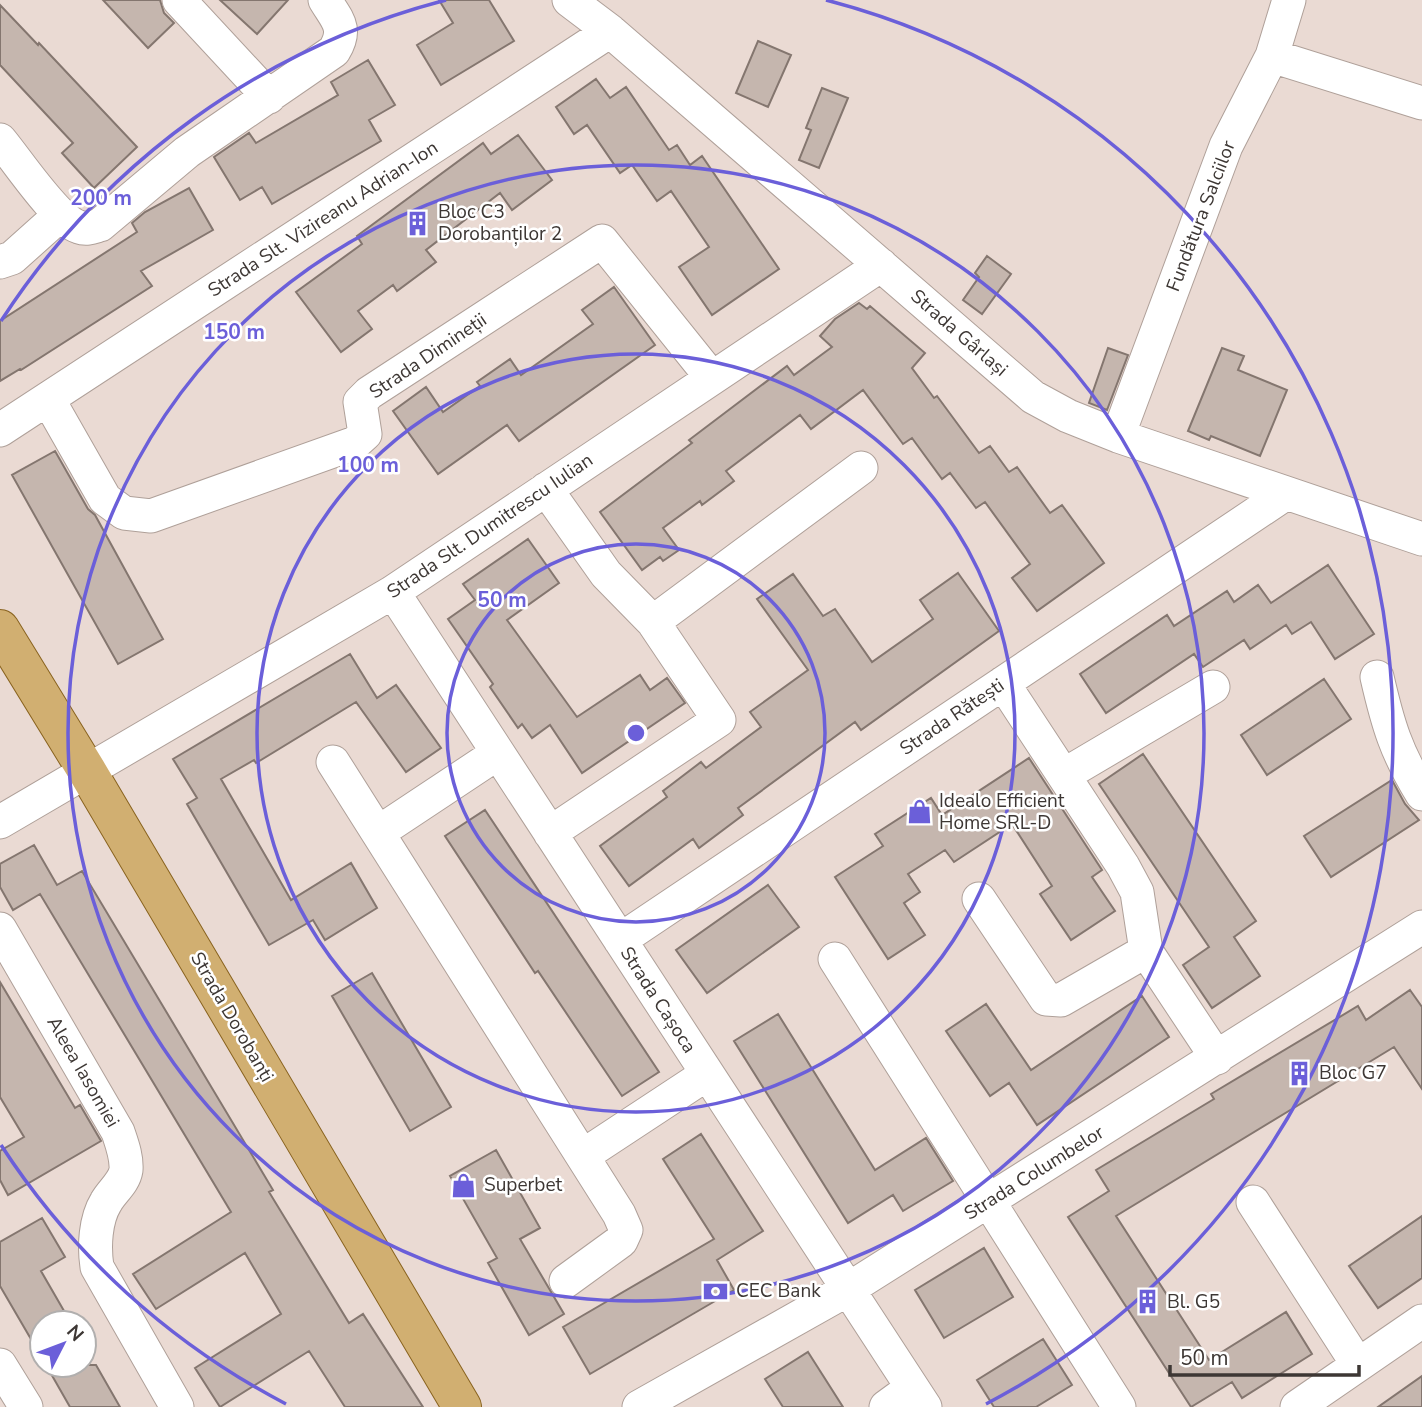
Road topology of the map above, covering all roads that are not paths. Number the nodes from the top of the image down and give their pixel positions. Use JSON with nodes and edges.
{"nodes":[{"id":1,"x":179,"y":0,"type":"edge"},
{"id":2,"x":325,"y":0,"type":"edge"},
{"id":3,"x":569,"y":0,"type":"edge"},
{"id":4,"x":1289,"y":0,"type":"edge"},
{"id":5,"x":610,"y":31,"type":"junction"},
{"id":6,"x":1272,"y":56,"type":"junction"},
{"id":7,"x":269,"y":97,"type":"junction"},
{"id":8,"x":1422,"y":103,"type":"edge"},
{"id":9,"x":0,"y":140,"type":"edge"},
{"id":10,"x":60,"y":215,"type":"junction"},
{"id":11,"x":0,"y":262,"type":"edge"},
{"id":12,"x":881,"y":265,"type":"junction"},
{"id":13,"x":712,"y":378,"type":"junction"},
{"id":14,"x":48,"y":399,"type":"junction"},
{"id":15,"x":0,"y":430,"type":"edge"},
{"id":16,"x":1118,"y":436,"type":"junction"},
{"id":17,"x":861,"y":468,"type":"dead end"},
{"id":18,"x":546,"y":489,"type":"junction"},
{"id":19,"x":1284,"y":494,"type":"junction"},
{"id":20,"x":1422,"y":539,"type":"edge"},
{"id":21,"x":393,"y":592,"type":"junction"},
{"id":22,"x":653,"y":622,"type":"junction"},
{"id":23,"x":0,"y":629,"type":"edge"},
{"id":24,"x":1377,"y":677,"type":"dead end"},
{"id":25,"x":1003,"y":683,"type":"junction"},
{"id":26,"x":1213,"y":687,"type":"dead end"},
{"id":27,"x":498,"y":753,"type":"junction"},
{"id":28,"x":333,"y":762,"type":"dead end"},
{"id":29,"x":87,"y":771,"type":"junction"},
{"id":30,"x":1063,"y":775,"type":"junction"},
{"id":31,"x":1422,"y":794,"type":"edge"},
{"id":32,"x":0,"y":822,"type":"edge"},
{"id":33,"x":379,"y":832,"type":"junction"},
{"id":34,"x":550,"y":833,"type":"junction"},
{"id":35,"x":979,"y":899,"type":"dead end"},
{"id":36,"x":0,"y":929,"type":"edge"},
{"id":37,"x":1418,"y":939,"type":"edge"},
{"id":38,"x":620,"y":940,"type":"junction"},
{"id":39,"x":1146,"y":951,"type":"junction"},
{"id":40,"x":835,"y":959,"type":"dead end"},
{"id":41,"x":1217,"y":1058,"type":"junction"},
{"id":42,"x":707,"y":1074,"type":"junction"},
{"id":43,"x":584,"y":1155,"type":"junction"},
{"id":44,"x":988,"y":1201,"type":"junction"},
{"id":45,"x":1253,"y":1202,"type":"dead end"},
{"id":46,"x":566,"y":1281,"type":"dead end"},
{"id":47,"x":847,"y":1290,"type":"junction"},
{"id":48,"x":1422,"y":1321,"type":"edge"},
{"id":49,"x":0,"y":1365,"type":"edge"},
{"id":50,"x":1359,"y":1365,"type":"junction"},
{"id":51,"x":919,"y":1397,"type":"edge"},
{"id":52,"x":26,"y":1407,"type":"edge"},
{"id":53,"x":177,"y":1407,"type":"edge"},
{"id":54,"x":462,"y":1407,"type":"edge"},
{"id":55,"x":639,"y":1407,"type":"edge"},
{"id":56,"x":886,"y":1407,"type":"edge"},
{"id":57,"x":1119,"y":1407,"type":"edge"},
{"id":58,"x":1297,"y":1407,"type":"edge"}],
"edges":[{"from":1,"to":7,"type":"street"},
{"from":2,"to":7,"type":"street"},
{"from":3,"to":5,"type":"street","name":"Strada Gârlași"},
{"from":4,"to":6,"type":"street","name":"Fundătura Salciilor"},
{"from":5,"to":12,"type":"street","name":"Strada Gârlași"},
{"from":5,"to":14,"type":"street","name":"Strada Slt. Vizireanu Adrian-Ion"},
{"from":6,"to":8,"type":"street"},
{"from":6,"to":16,"type":"street","name":"Fundătura Salciilor"},
{"from":7,"to":10,"type":"street"},
{"from":9,"to":10,"type":"street"},
{"from":10,"to":11,"type":"street"},
{"from":12,"to":13,"type":"street","name":"Strada Slt. Dumitrescu Iulian"},
{"from":12,"to":16,"type":"street","name":"Strada Gârlași"},
{"from":13,"to":14,"type":"street","name":"Strada Dimineții"},
{"from":13,"to":18,"type":"street","name":"Strada Slt. Dumitrescu Iulian"},
{"from":14,"to":15,"type":"street","name":"Strada Slt. Vizireanu Adrian-Ion"},
{"from":16,"to":19,"type":"street","name":"Strada Gârlași"},
{"from":17,"to":22,"type":"street"},
{"from":18,"to":21,"type":"street","name":"Strada Slt. Dumitrescu Iulian"},
{"from":18,"to":22,"type":"street"},
{"from":19,"to":20,"type":"street","name":"Strada Gârlași"},
{"from":19,"to":25,"type":"street","name":"Strada Rătești"},
{"from":21,"to":27,"type":"street","name":"Strada Cașoca"},
{"from":21,"to":29,"type":"street","name":"Strada Slt. Dumitrescu Iulian"},
{"from":22,"to":34,"type":"street"},
{"from":23,"to":29,"type":"main road","name":"Strada Dorobanți"},
{"from":24,"to":31,"type":"street"},
{"from":25,"to":30,"type":"street"},
{"from":25,"to":38,"type":"street","name":"Strada Rătești"},
{"from":26,"to":30,"type":"street"},
{"from":27,"to":33,"type":"street"},
{"from":27,"to":34,"type":"street","name":"Strada Cașoca"},
{"from":28,"to":33,"type":"street"},
{"from":29,"to":32,"type":"street","name":"Strada Slt. Dumitrescu Iulian"},
{"from":29,"to":54,"type":"main road","name":"Strada Dorobanți"},
{"from":30,"to":39,"type":"street"},
{"from":33,"to":43,"type":"street"},
{"from":34,"to":38,"type":"street","name":"Strada Cașoca"},
{"from":35,"to":39,"type":"street"},
{"from":36,"to":53,"type":"street","name":"Aleea Iasomiei"},
{"from":37,"to":41,"type":"street","name":"Strada Columbelor"},
{"from":38,"to":42,"type":"street","name":"Strada Cașoca"},
{"from":39,"to":41,"type":"street"},
{"from":40,"to":44,"type":"street"},
{"from":41,"to":44,"type":"street","name":"Strada Columbelor"},
{"from":42,"to":43,"type":"street"},
{"from":42,"to":47,"type":"street","name":"Strada Cașoca"},
{"from":43,"to":46,"type":"street"},
{"from":44,"to":47,"type":"street","name":"Strada Columbelor"},
{"from":44,"to":57,"type":"street"},
{"from":45,"to":50,"type":"street"},
{"from":47,"to":51,"type":"street","name":"Strada Cașoca"},
{"from":47,"to":55,"type":"street","name":"Strada Columbelor"},
{"from":48,"to":50,"type":"street"},
{"from":49,"to":52,"type":"street"},
{"from":50,"to":58,"type":"street"},
{"from":51,"to":56,"type":"street"}]}
